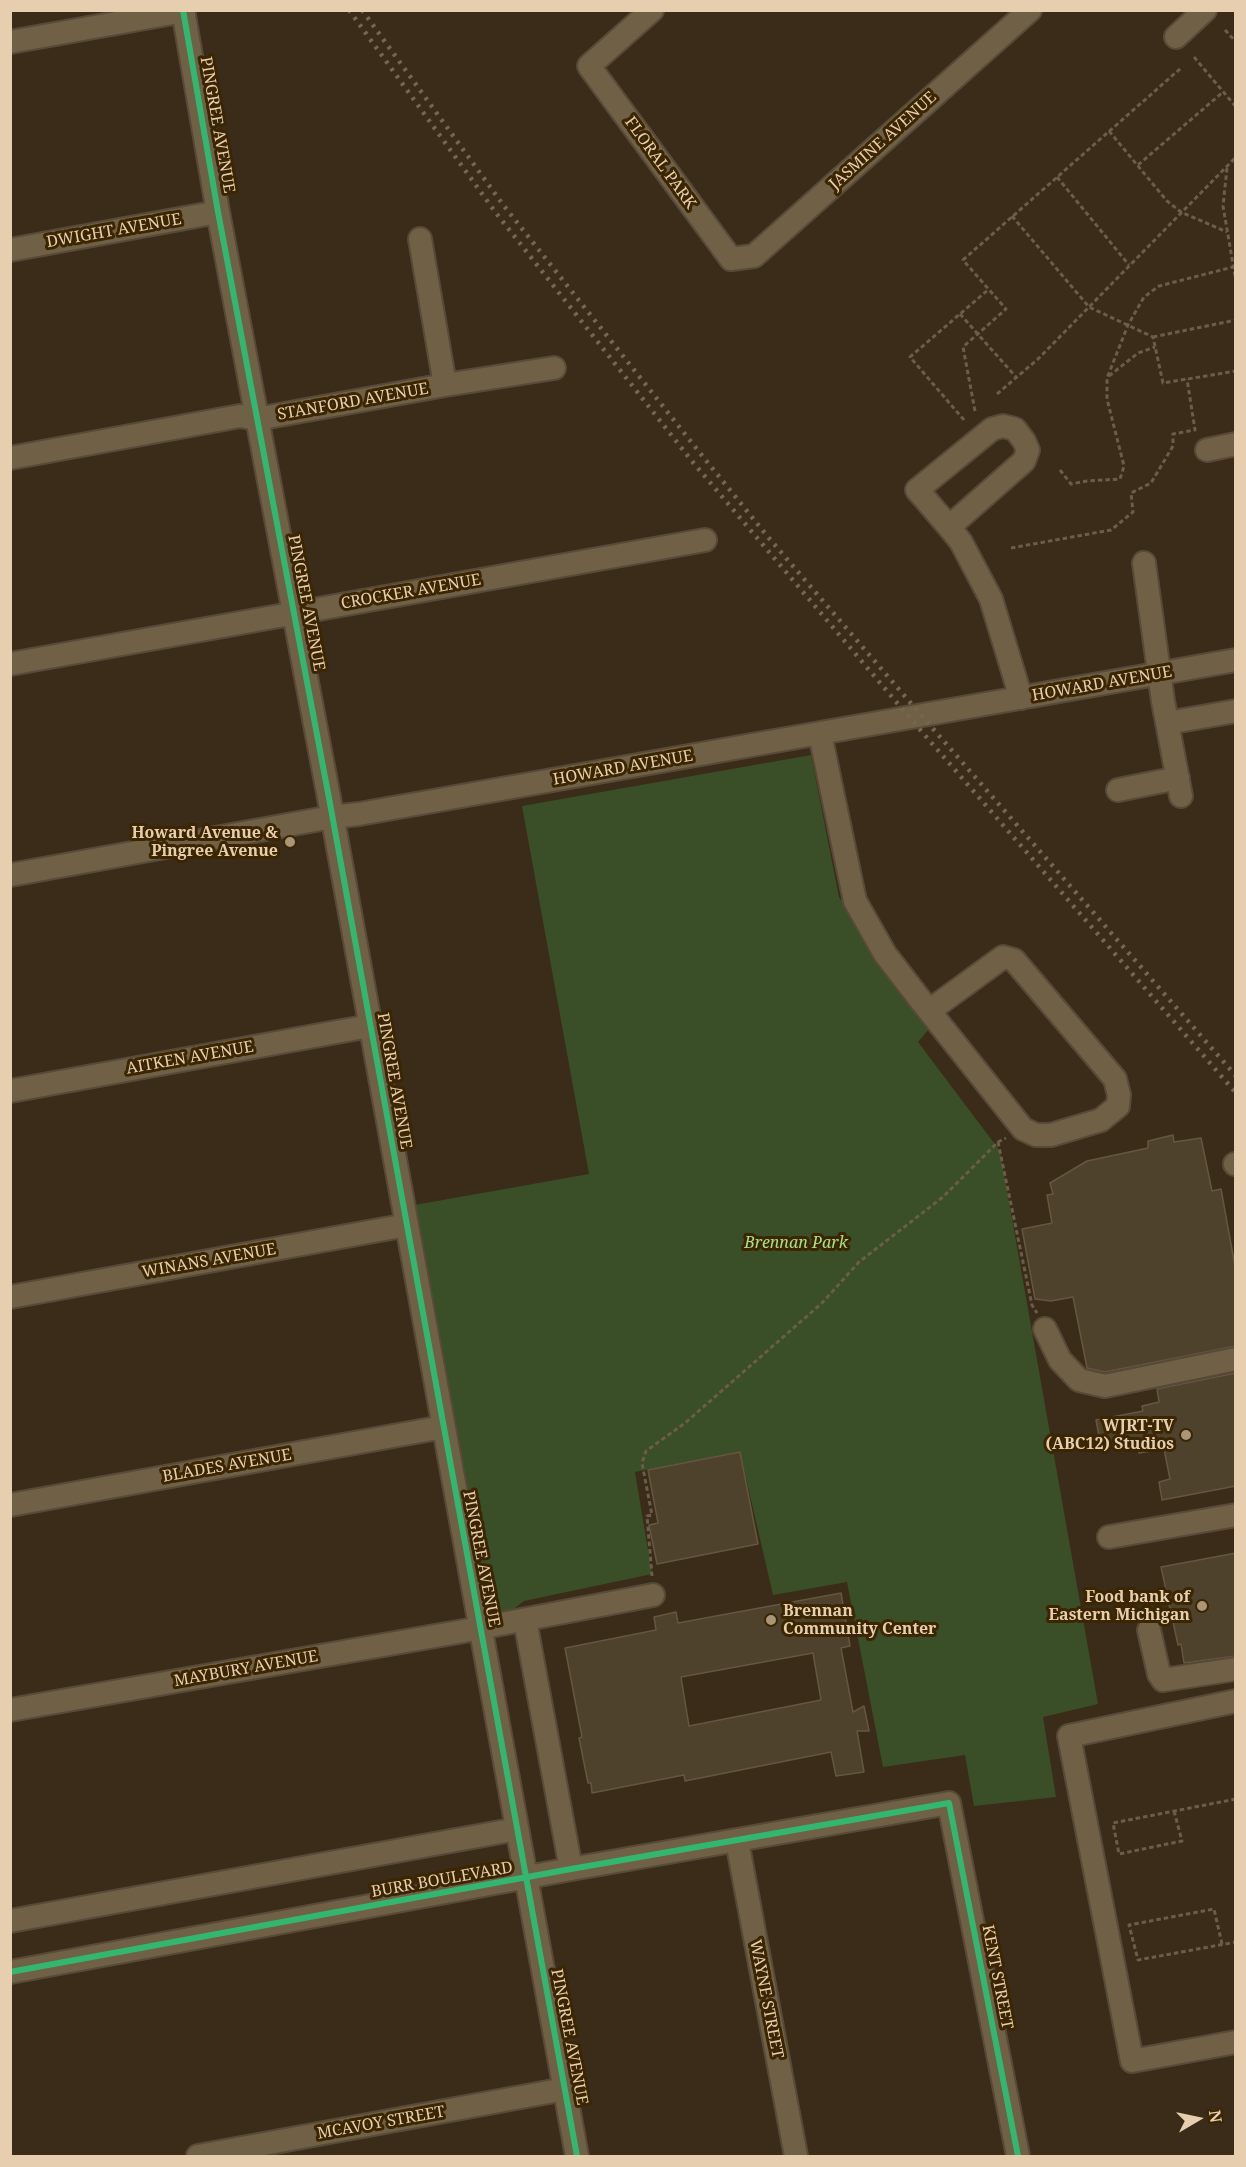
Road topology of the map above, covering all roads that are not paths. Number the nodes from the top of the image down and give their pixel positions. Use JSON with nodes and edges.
{"nodes":[{"id":1,"x":652,"y":10,"type":"edge"},
{"id":2,"x":1030,"y":10,"type":"edge"},
{"id":3,"x":1205,"y":10,"type":"edge"},
{"id":4,"x":184,"y":11,"type":"edge"},
{"id":5,"x":1176,"y":36,"type":"dead end"},
{"id":6,"x":10,"y":42,"type":"edge"},
{"id":7,"x":218,"y":212,"type":"junction"},
{"id":8,"x":420,"y":239,"type":"dead end"},
{"id":9,"x":10,"y":250,"type":"edge"},
{"id":10,"x":731,"y":259,"type":"joint"},
{"id":11,"x":554,"y":368,"type":"dead end"},
{"id":12,"x":445,"y":385,"type":"junction"},
{"id":13,"x":257,"y":419,"type":"junction"},
{"id":14,"x":1236,"y":444,"type":"edge"},
{"id":15,"x":1207,"y":450,"type":"dead end"},
{"id":16,"x":10,"y":458,"type":"edge"},
{"id":17,"x":949,"y":527,"type":"junction"},
{"id":18,"x":705,"y":540,"type":"dead end"},
{"id":19,"x":1144,"y":563,"type":"dead end"},
{"id":20,"x":294,"y":612,"type":"junction"},
{"id":21,"x":1236,"y":660,"type":"edge"},
{"id":22,"x":10,"y":664,"type":"edge"},
{"id":23,"x":1159,"y":674,"type":"junction"},
{"id":24,"x":1021,"y":698,"type":"junction"},
{"id":25,"x":1236,"y":711,"type":"edge"},
{"id":26,"x":1167,"y":723,"type":"junction"},
{"id":27,"x":820,"y":734,"type":"junction"},
{"id":28,"x":1118,"y":790,"type":"dead end"},
{"id":29,"x":332,"y":817,"type":"junction"},
{"id":30,"x":10,"y":875,"type":"edge"},
{"id":31,"x":929,"y":1011,"type":"junction"},
{"id":32,"x":370,"y":1026,"type":"junction"},
{"id":33,"x":10,"y":1091,"type":"edge"},
{"id":34,"x":406,"y":1225,"type":"junction"},
{"id":35,"x":10,"y":1297,"type":"edge"},
{"id":36,"x":1044,"y":1329,"type":"road end"},
{"id":37,"x":1236,"y":1359,"type":"edge"},
{"id":38,"x":443,"y":1426,"type":"junction"},
{"id":39,"x":10,"y":1505,"type":"edge"},
{"id":40,"x":1236,"y":1515,"type":"edge"},
{"id":41,"x":1109,"y":1537,"type":"dead end"},
{"id":42,"x":653,"y":1595,"type":"road end"},
{"id":43,"x":525,"y":1620,"type":"junction"},
{"id":44,"x":480,"y":1628,"type":"junction"},
{"id":45,"x":1149,"y":1630,"type":"dead end"},
{"id":46,"x":1236,"y":1669,"type":"edge"},
{"id":47,"x":1236,"y":1701,"type":"edge"},
{"id":48,"x":10,"y":1710,"type":"edge"},
{"id":49,"x":949,"y":1803,"type":"joint"},
{"id":50,"x":517,"y":1829,"type":"junction"},
{"id":51,"x":737,"y":1841,"type":"junction"},
{"id":52,"x":571,"y":1869,"type":"junction"},
{"id":53,"x":525,"y":1879,"type":"junction"},
{"id":54,"x":10,"y":1921,"type":"edge"},
{"id":55,"x":10,"y":1972,"type":"edge"},
{"id":56,"x":1236,"y":2042,"type":"edge"},
{"id":57,"x":565,"y":2089,"type":"junction"},
{"id":58,"x":198,"y":2157,"type":"edge"},
{"id":59,"x":577,"y":2157,"type":"edge"},
{"id":60,"x":796,"y":2157,"type":"edge"},
{"id":61,"x":1018,"y":2157,"type":"edge"}],
"edges":[{"from":1,"to":10,"type":"street","name":"FLORAL PARK"},
{"from":2,"to":10,"type":"street","name":"JASMINE AVENUE"},
{"from":3,"to":5,"type":"street"},
{"from":4,"to":6,"type":"street"},
{"from":4,"to":7,"type":"street","name":"PINGREE AVENUE"},
{"from":7,"to":9,"type":"street","name":"DWIGHT AVENUE"},
{"from":7,"to":13,"type":"street","name":"PINGREE AVENUE"},
{"from":8,"to":12,"type":"street"},
{"from":11,"to":12,"type":"street","name":"STANFORD AVENUE"},
{"from":12,"to":13,"type":"street","name":"STANFORD AVENUE"},
{"from":13,"to":16,"type":"street","name":"STANFORD AVENUE"},
{"from":13,"to":20,"type":"street","name":"PINGREE AVENUE"},
{"from":14,"to":15,"type":"street"},
{"from":17,"to":17,"type":"street"},
{"from":17,"to":24,"type":"street"},
{"from":18,"to":20,"type":"street","name":"CROCKER AVENUE"},
{"from":19,"to":23,"type":"street"},
{"from":20,"to":22,"type":"street","name":"CROCKER AVENUE"},
{"from":20,"to":29,"type":"street","name":"PINGREE AVENUE"},
{"from":21,"to":23,"type":"street","name":"HOWARD AVENUE"},
{"from":23,"to":24,"type":"street","name":"HOWARD AVENUE"},
{"from":23,"to":26,"type":"street"},
{"from":24,"to":27,"type":"street","name":"HOWARD AVENUE"},
{"from":25,"to":26,"type":"street"},
{"from":26,"to":28,"type":"street"},
{"from":27,"to":29,"type":"street","name":"HOWARD AVENUE"},
{"from":27,"to":31,"type":"street"},
{"from":29,"to":30,"type":"street","name":"HOWARD AVENUE"},
{"from":29,"to":32,"type":"street","name":"PINGREE AVENUE"},
{"from":31,"to":31,"type":"street"},
{"from":32,"to":33,"type":"street","name":"AITKEN AVENUE"},
{"from":32,"to":34,"type":"street","name":"PINGREE AVENUE"},
{"from":34,"to":35,"type":"street","name":"WINANS AVENUE"},
{"from":34,"to":38,"type":"street","name":"PINGREE AVENUE"},
{"from":36,"to":37,"type":"street"},
{"from":38,"to":39,"type":"street","name":"BLADES AVENUE"},
{"from":38,"to":44,"type":"street","name":"PINGREE AVENUE"},
{"from":40,"to":41,"type":"street"},
{"from":42,"to":43,"type":"street","name":"MAYBURY AVENUE"},
{"from":43,"to":44,"type":"street","name":"MAYBURY AVENUE"},
{"from":43,"to":52,"type":"street"},
{"from":44,"to":48,"type":"street","name":"MAYBURY AVENUE"},
{"from":44,"to":50,"type":"street","name":"PINGREE AVENUE"},
{"from":45,"to":46,"type":"street"},
{"from":47,"to":56,"type":"street"},
{"from":49,"to":51,"type":"street","name":"BURR BOULEVARD"},
{"from":49,"to":61,"type":"street","name":"KENT STREET"},
{"from":50,"to":53,"type":"street","name":"PINGREE AVENUE"},
{"from":50,"to":54,"type":"street"},
{"from":51,"to":52,"type":"street","name":"BURR BOULEVARD"},
{"from":51,"to":60,"type":"street","name":"WAYNE STREET"},
{"from":52,"to":53,"type":"street","name":"BURR BOULEVARD"},
{"from":53,"to":55,"type":"street","name":"BURR BOULEVARD"},
{"from":53,"to":57,"type":"street","name":"PINGREE AVENUE"},
{"from":57,"to":58,"type":"street","name":"MCAVOY STREET"},
{"from":57,"to":59,"type":"street","name":"PINGREE AVENUE"}]}
